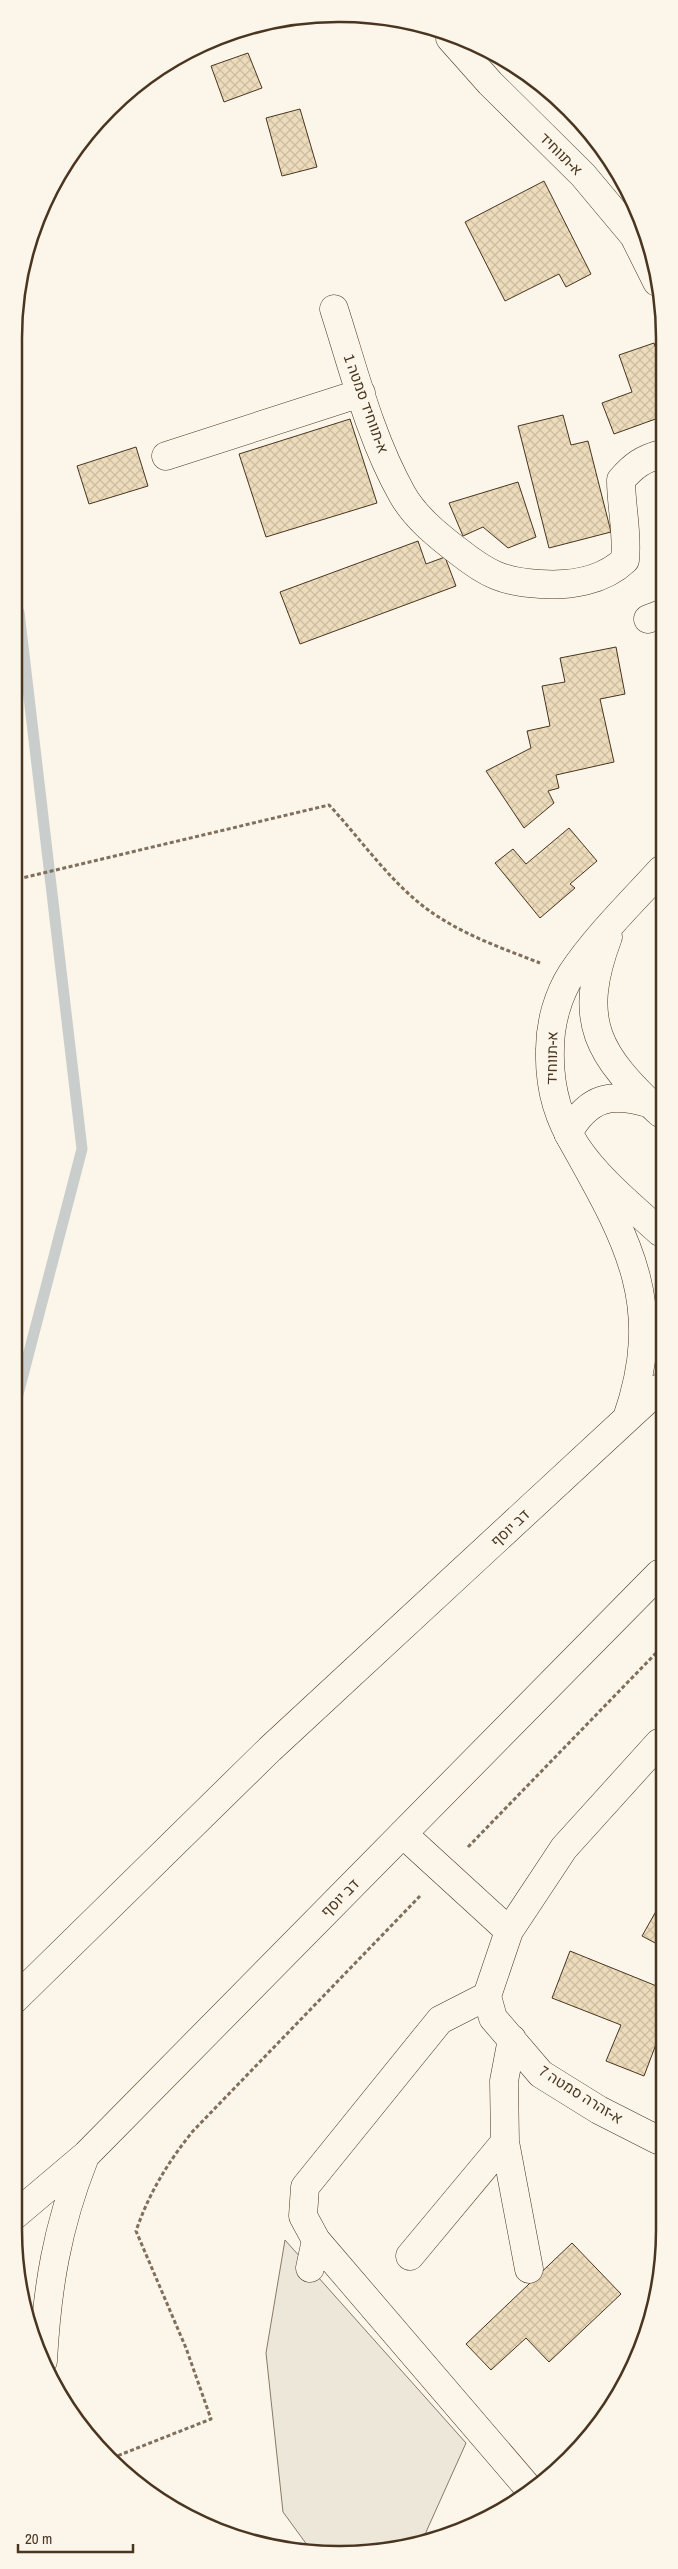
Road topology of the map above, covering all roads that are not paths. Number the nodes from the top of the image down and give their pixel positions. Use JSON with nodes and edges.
{"nodes":[{"id":1,"x":457,"y":46,"type":"edge"},
{"id":2,"x":645,"y":259,"type":"edge"},
{"id":3,"x":334,"y":308,"type":"dead end"},
{"id":4,"x":361,"y":392,"type":"junction"},
{"id":5,"x":656,"y":455,"type":"edge"},
{"id":6,"x":166,"y":456,"type":"dead end"},
{"id":7,"x":656,"y":875,"type":"edge"},
{"id":8,"x":614,"y":922,"type":"junction"},
{"id":9,"x":656,"y":1108,"type":"edge"},
{"id":10,"x":568,"y":1133,"type":"junction"},
{"id":11,"x":656,"y":1228,"type":"edge"},
{"id":12,"x":656,"y":1392,"type":"edge"},
{"id":13,"x":627,"y":1420,"type":"junction"},
{"id":14,"x":656,"y":1577,"type":"edge"},
{"id":15,"x":656,"y":1746,"type":"edge"},
{"id":16,"x":403,"y":1834,"type":"junction"},
{"id":17,"x":508,"y":1931,"type":"junction"},
{"id":18,"x":22,"y":1992,"type":"edge"},
{"id":19,"x":487,"y":1996,"type":"junction"},
{"id":20,"x":512,"y":2039,"type":"junction"},
{"id":21,"x":656,"y":2139,"type":"edge"},
{"id":22,"x":505,"y":2142,"type":"junction"},
{"id":23,"x":86,"y":2155,"type":"junction"},
{"id":24,"x":22,"y":2209,"type":"edge"},
{"id":25,"x":316,"y":2240,"type":"junction"},
{"id":26,"x":410,"y":2256,"type":"dead end"},
{"id":27,"x":310,"y":2268,"type":"dead end"},
{"id":28,"x":529,"y":2269,"type":"dead end"},
{"id":29,"x":43,"y":2342,"type":"edge"},
{"id":30,"x":526,"y":2485,"type":"edge"}],
"edges":[{"from":1,"to":2,"type":"street","name":"א-תווחיד"},
{"from":3,"to":4,"type":"street","name":"א-תווחיד סמטה 1"},
{"from":4,"to":5,"type":"street","name":"א-תווחיד סמטה 1"},
{"from":4,"to":6,"type":"street"},
{"from":7,"to":8,"type":"street","name":"א-תווחיד"},
{"from":8,"to":9,"type":"street","name":"א-תווחיד"},
{"from":8,"to":10,"type":"street","name":"א-תווחיד"},
{"from":9,"to":10,"type":"street"},
{"from":10,"to":11,"type":"street","name":"א-תווחיד"},
{"from":10,"to":13,"type":"street"},
{"from":12,"to":13,"type":"street","name":"דב יוסף"},
{"from":13,"to":18,"type":"street","name":"דב יוסף"},
{"from":14,"to":16,"type":"street","name":"דב יוסף"},
{"from":15,"to":17,"type":"street"},
{"from":16,"to":17,"type":"street"},
{"from":16,"to":23,"type":"street","name":"דב יוסף"},
{"from":17,"to":19,"type":"street"},
{"from":19,"to":20,"type":"street","name":"א-זהרה סמטה 7"},
{"from":19,"to":25,"type":"street"},
{"from":20,"to":21,"type":"street","name":"א-זהרה סמטה 7"},
{"from":20,"to":22,"type":"street"},
{"from":22,"to":26,"type":"street"},
{"from":22,"to":28,"type":"street"},
{"from":23,"to":24,"type":"street","name":"דב יוסף"},
{"from":23,"to":29,"type":"street"},
{"from":25,"to":27,"type":"street"},
{"from":25,"to":30,"type":"street"}]}
